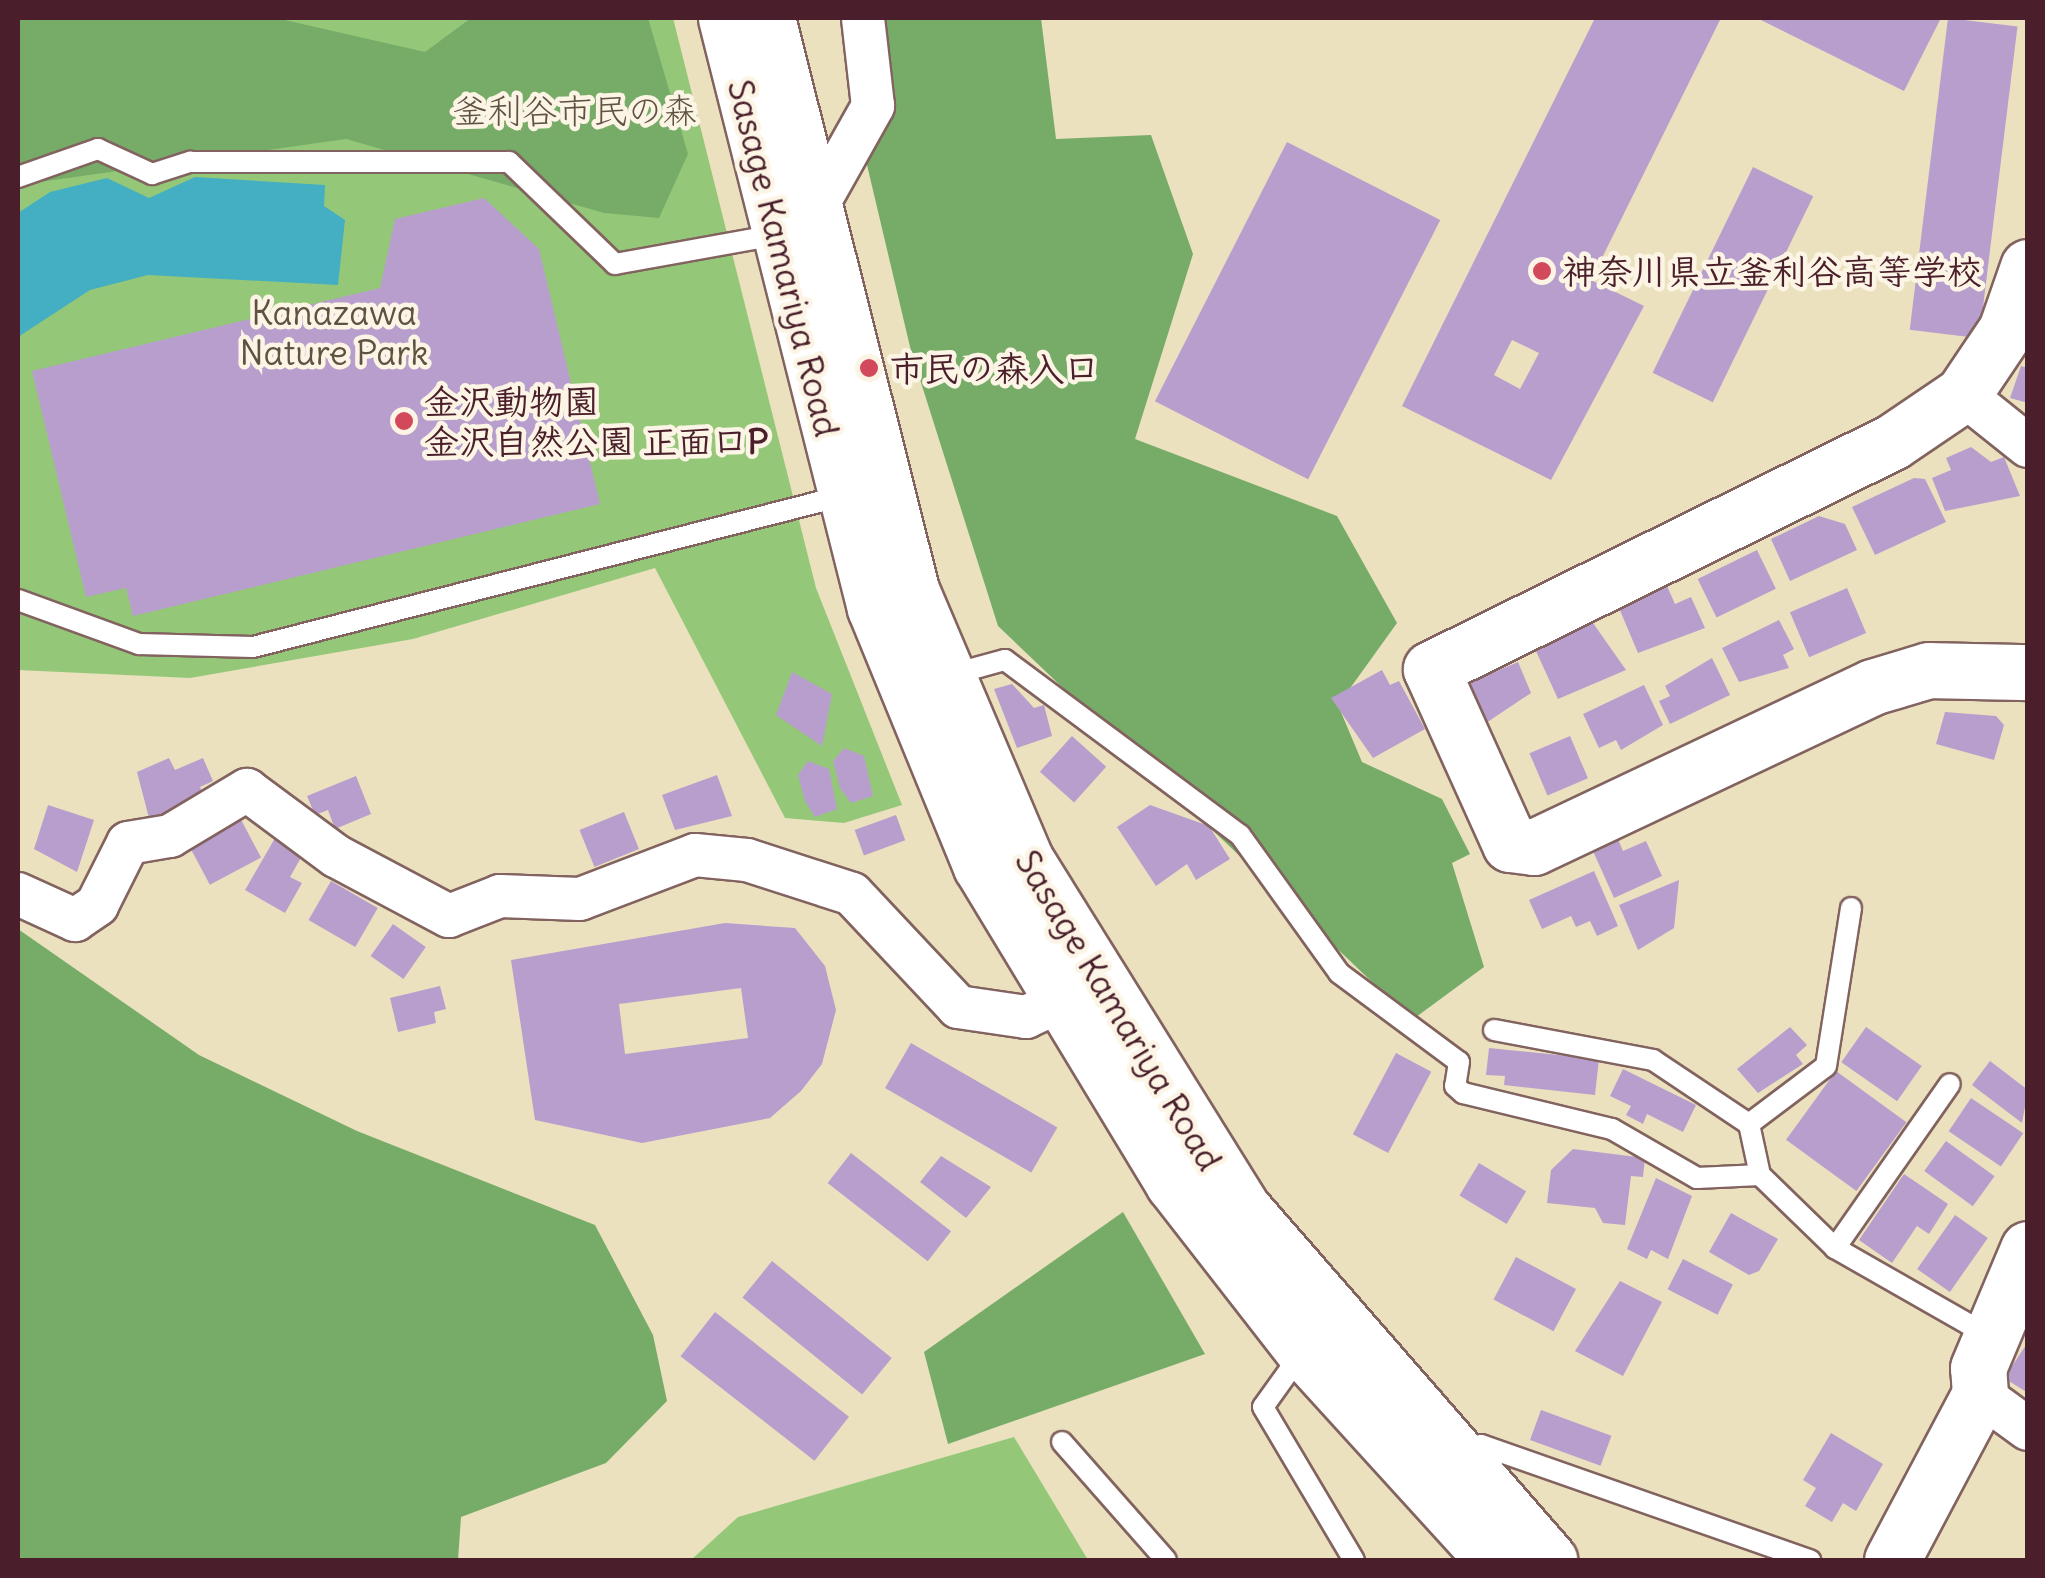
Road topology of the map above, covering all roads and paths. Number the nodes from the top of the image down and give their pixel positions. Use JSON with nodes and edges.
{"nodes":[{"id":1,"x":726,"y":18,"type":"edge"},
{"id":2,"x":766,"y":18,"type":"edge"},
{"id":3,"x":863,"y":18,"type":"edge"},
{"id":4,"x":18,"y":177,"type":"edge"},
{"id":5,"x":795,"y":224,"type":"junction"},
{"id":6,"x":2028,"y":267,"type":"edge"},
{"id":7,"x":1963,"y":394,"type":"junction"},
{"id":8,"x":2028,"y":446,"type":"edge"},
{"id":9,"x":862,"y":490,"type":"junction"},
{"id":10,"x":18,"y":600,"type":"edge"},
{"id":11,"x":2028,"y":672,"type":"edge"},
{"id":12,"x":944,"y":677,"type":"junction"},
{"id":13,"x":18,"y":894,"type":"edge"},
{"id":14,"x":1850,"y":908,"type":"dead end"},
{"id":15,"x":1076,"y":994,"type":"junction"},
{"id":16,"x":1494,"y":1030,"type":"dead end"},
{"id":17,"x":1950,"y":1084,"type":"dead end"},
{"id":18,"x":1748,"y":1124,"type":"junction"},
{"id":19,"x":1760,"y":1175,"type":"junction"},
{"id":20,"x":1835,"y":1248,"type":"junction"},
{"id":21,"x":2028,"y":1249,"type":"edge"},
{"id":22,"x":1317,"y":1334,"type":"junction"},
{"id":23,"x":1991,"y":1337,"type":"junction"},
{"id":24,"x":1980,"y":1394,"type":"junction"},
{"id":25,"x":2028,"y":1429,"type":"edge"},
{"id":26,"x":1062,"y":1442,"type":"dead end"},
{"id":27,"x":1453,"y":1454,"type":"junction"},
{"id":28,"x":1166,"y":1560,"type":"edge"},
{"id":29,"x":1354,"y":1560,"type":"edge"},
{"id":30,"x":1494,"y":1560,"type":"edge"},
{"id":31,"x":1548,"y":1560,"type":"edge"},
{"id":32,"x":1810,"y":1560,"type":"edge"},
{"id":33,"x":1892,"y":1560,"type":"edge"}],
"edges":[{"from":1,"to":5,"type":"street","name":"Sasage Kamariya Road"},
{"from":2,"to":5,"type":"street","name":"Sasage Kamariya Road"},
{"from":3,"to":5,"type":"street"},
{"from":4,"to":5,"type":"lane"},
{"from":5,"to":9,"type":"street","name":"Sasage Kamariya Road"},
{"from":6,"to":7,"type":"street"},
{"from":7,"to":8,"type":"street"},
{"from":7,"to":11,"type":"street"},
{"from":9,"to":10,"type":"lane"},
{"from":9,"to":12,"type":"street","name":"Sasage Kamariya Road"},
{"from":9,"to":15,"type":"street","name":"Sasage Kamariya Road"},
{"from":12,"to":15,"type":"street","name":"Sasage Kamariya Road"},
{"from":12,"to":19,"type":"lane"},
{"from":13,"to":15,"type":"street"},
{"from":14,"to":18,"type":"lane"},
{"from":15,"to":22,"type":"street","name":"Sasage Kamariya Road"},
{"from":16,"to":18,"type":"lane"},
{"from":17,"to":20,"type":"lane"},
{"from":18,"to":19,"type":"lane"},
{"from":19,"to":20,"type":"lane"},
{"from":20,"to":23,"type":"lane"},
{"from":21,"to":23,"type":"street"},
{"from":22,"to":27,"type":"street","name":"Sasage Kamariya Road"},
{"from":22,"to":29,"type":"lane"},
{"from":22,"to":30,"type":"street","name":"Sasage Kamariya Road"},
{"from":23,"to":24,"type":"street"},
{"from":24,"to":25,"type":"street"},
{"from":24,"to":33,"type":"street"},
{"from":26,"to":28,"type":"lane"},
{"from":27,"to":31,"type":"street","name":"Sasage Kamariya Road"},
{"from":27,"to":32,"type":"lane"}]}
